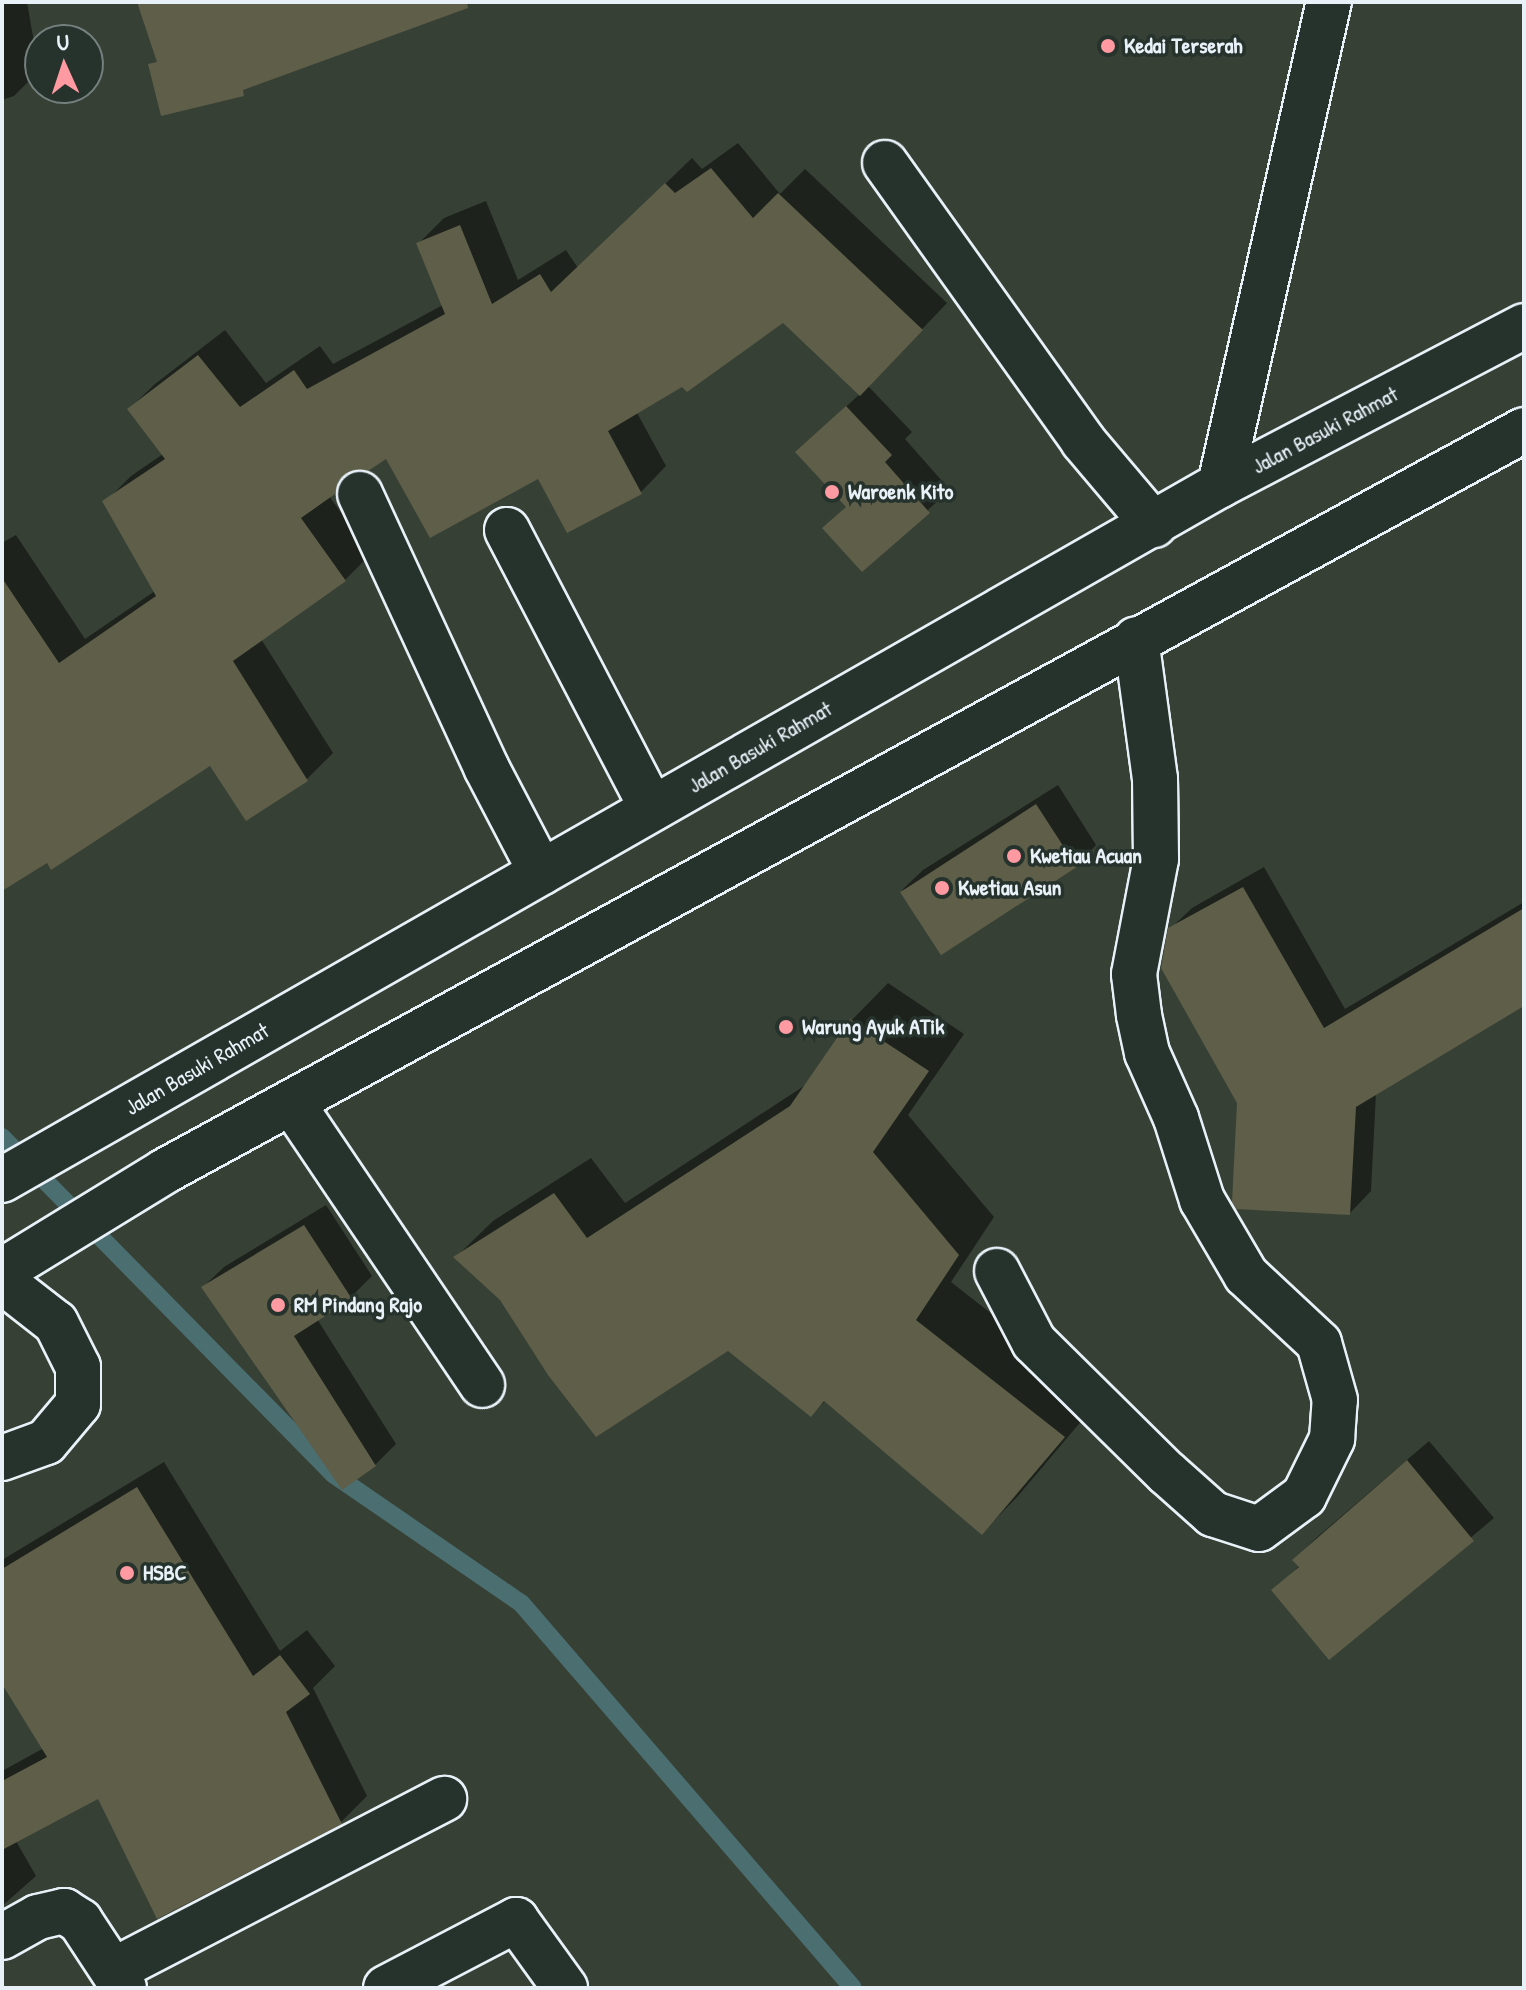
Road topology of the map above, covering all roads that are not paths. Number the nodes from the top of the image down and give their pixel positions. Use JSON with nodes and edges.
{"nodes":[{"id":1,"x":1329,"y":2,"type":"edge"},
{"id":2,"x":885,"y":163,"type":"dead end"},
{"id":3,"x":1524,"y":326,"type":"edge"},
{"id":4,"x":1524,"y":430,"type":"edge"},
{"id":5,"x":1220,"y":485,"type":"junction"},
{"id":6,"x":360,"y":494,"type":"dead end"},
{"id":7,"x":1154,"y":525,"type":"junction"},
{"id":8,"x":507,"y":530,"type":"dead end"},
{"id":9,"x":1136,"y":639,"type":"junction"},
{"id":10,"x":652,"y":808,"type":"junction"},
{"id":11,"x":541,"y":872,"type":"junction"},
{"id":12,"x":292,"y":1103,"type":"junction"},
{"id":13,"x":2,"y":1180,"type":"edge"},
{"id":14,"x":2,"y":1271,"type":"edge"},
{"id":15,"x":997,"y":1271,"type":"dead end"},
{"id":16,"x":2,"y":1281,"type":"edge"},
{"id":17,"x":482,"y":1385,"type":"dead end"},
{"id":18,"x":2,"y":1458,"type":"edge"},
{"id":19,"x":444,"y":1799,"type":"dead end"},
{"id":20,"x":2,"y":1937,"type":"edge"},
{"id":21,"x":119,"y":1979,"type":"edge"},
{"id":22,"x":386,"y":1988,"type":"edge"},
{"id":23,"x":565,"y":1988,"type":"edge"}],
"edges":[{"from":1,"to":5,"type":"main road"},
{"from":2,"to":7,"type":"main road"},
{"from":3,"to":5,"type":"main road","name":"Jalan Basuki Rahmat"},
{"from":4,"to":9,"type":"main road"},
{"from":5,"to":7,"type":"main road","name":"Jalan Basuki Rahmat"},
{"from":6,"to":11,"type":"main road"},
{"from":7,"to":10,"type":"main road","name":"Jalan Basuki Rahmat"},
{"from":8,"to":10,"type":"main road"},
{"from":9,"to":12,"type":"main road"},
{"from":9,"to":15,"type":"main road"},
{"from":10,"to":11,"type":"main road","name":"Jalan Basuki Rahmat"},
{"from":11,"to":13,"type":"main road","name":"Jalan Basuki Rahmat"},
{"from":12,"to":14,"type":"main road"},
{"from":12,"to":17,"type":"main road"},
{"from":16,"to":18,"type":"main road"},
{"from":19,"to":21,"type":"main road"},
{"from":20,"to":21,"type":"main road"},
{"from":22,"to":23,"type":"main road"}]}
